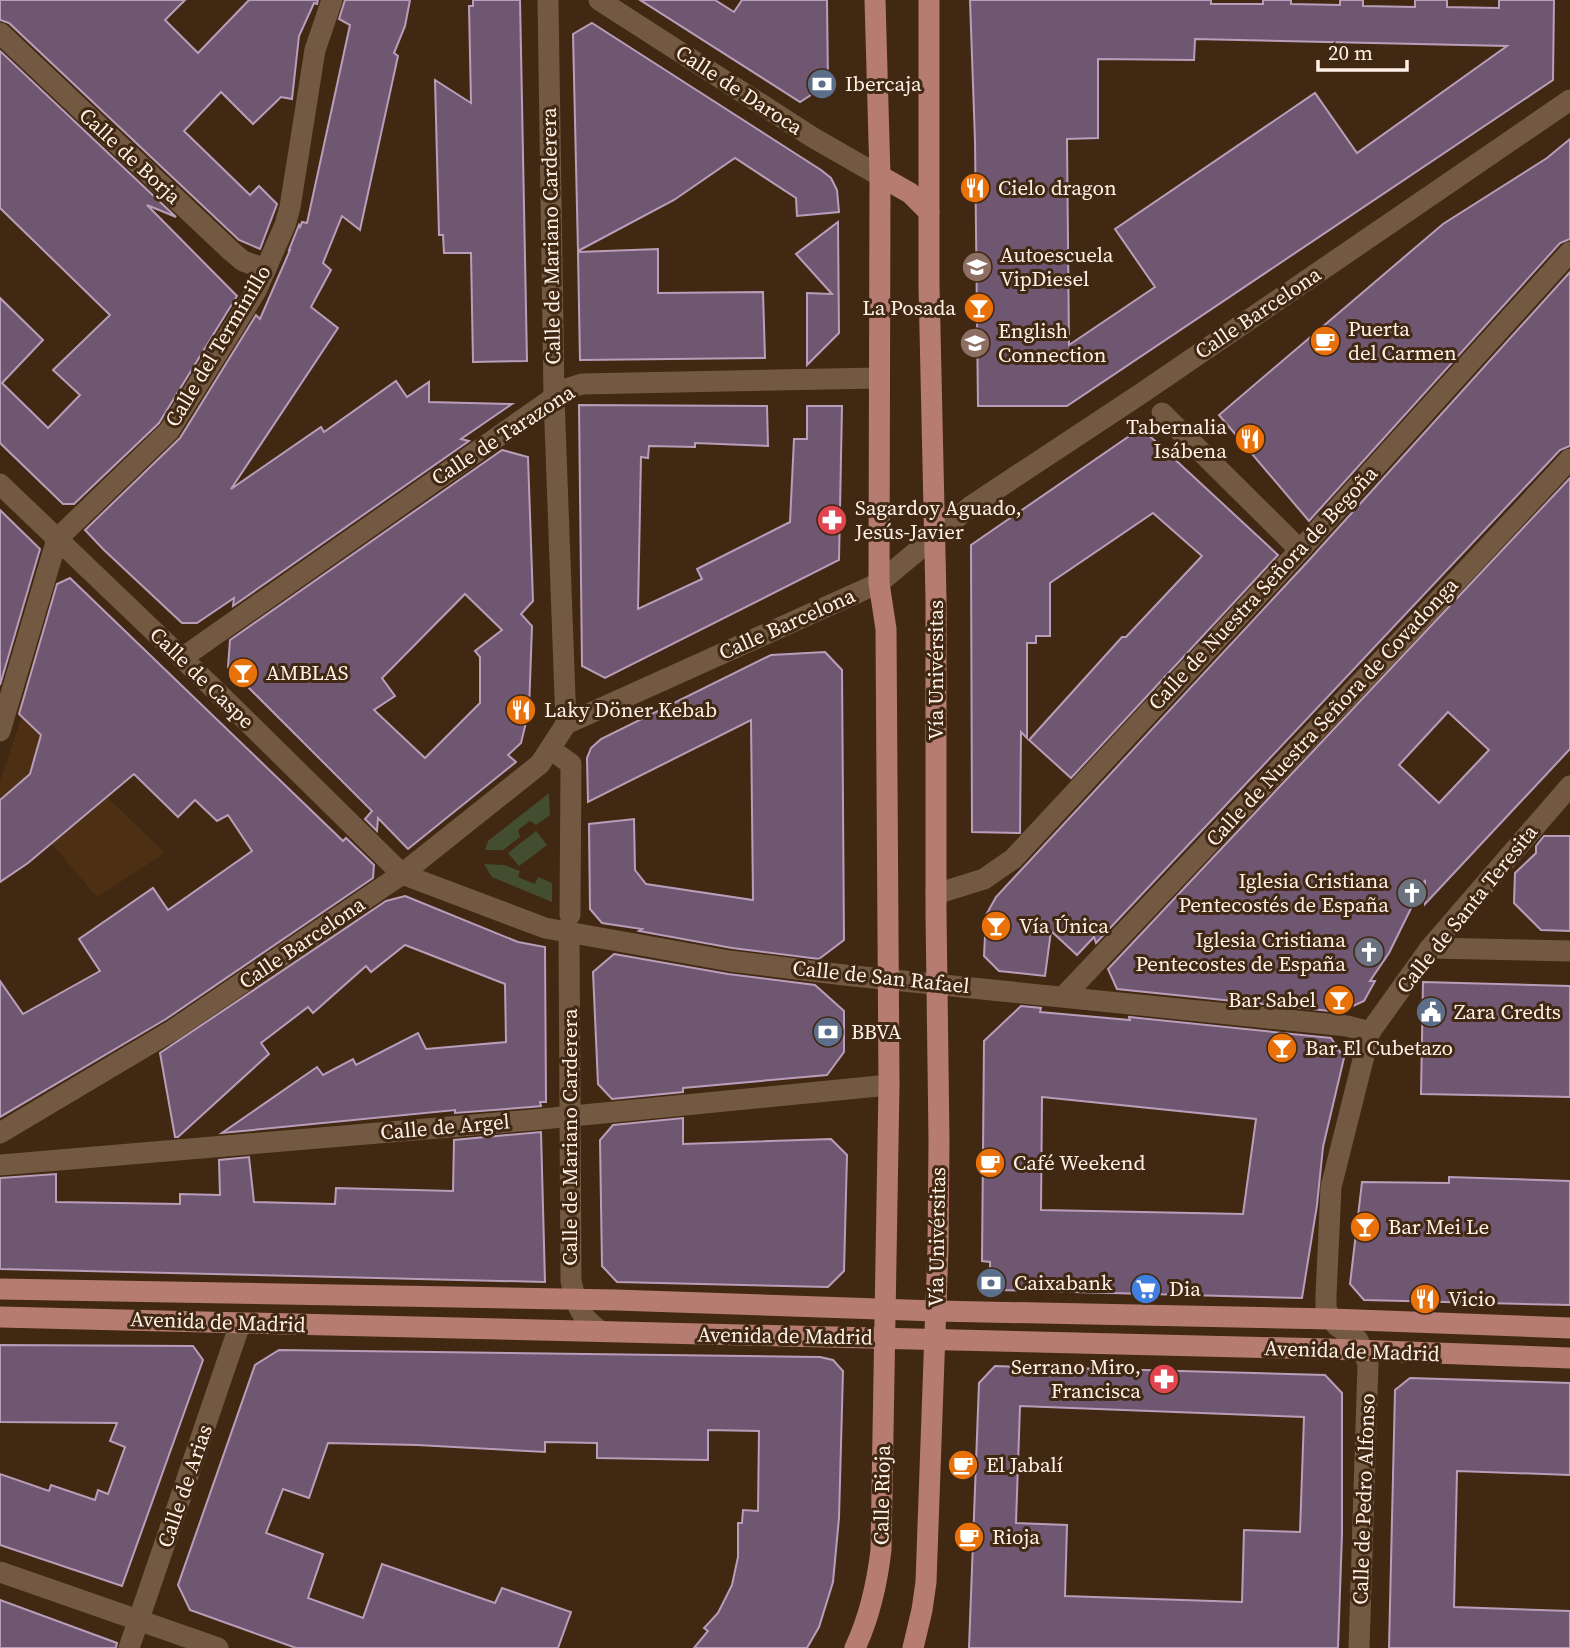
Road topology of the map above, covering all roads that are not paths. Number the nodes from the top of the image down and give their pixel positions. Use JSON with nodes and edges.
{"nodes":[{"id":1,"x":332,"y":0,"type":"edge"},
{"id":2,"x":548,"y":0,"type":"edge"},
{"id":3,"x":600,"y":0,"type":"edge"},
{"id":4,"x":875,"y":0,"type":"edge"},
{"id":5,"x":929,"y":0,"type":"edge"},
{"id":6,"x":0,"y":33,"type":"edge"},
{"id":7,"x":1570,"y":100,"type":"edge"},
{"id":8,"x":880,"y":176,"type":"junction"},
{"id":9,"x":929,"y":212,"type":"junction"},
{"id":10,"x":1570,"y":253,"type":"edge"},
{"id":11,"x":266,"y":269,"type":"junction"},
{"id":12,"x":879,"y":378,"type":"junction"},
{"id":13,"x":554,"y":397,"type":"junction"},
{"id":14,"x":1161,"y":413,"type":"dead end"},
{"id":15,"x":1570,"y":458,"type":"edge"},
{"id":16,"x":0,"y":485,"type":"edge"},
{"id":17,"x":933,"y":538,"type":"junction"},
{"id":18,"x":58,"y":541,"type":"junction"},
{"id":19,"x":1300,"y":550,"type":"junction"},
{"id":20,"x":880,"y":583,"type":"junction"},
{"id":21,"x":182,"y":658,"type":"junction"},
{"id":22,"x":566,"y":724,"type":"junction"},
{"id":23,"x":0,"y":731,"type":"edge"},
{"id":24,"x":560,"y":756,"type":"dead end"},
{"id":25,"x":1570,"y":786,"type":"edge"},
{"id":26,"x":402,"y":874,"type":"junction"},
{"id":27,"x":936,"y":894,"type":"junction"},
{"id":28,"x":569,"y":925,"type":"junction"},
{"id":29,"x":1430,"y":947,"type":"junction"},
{"id":30,"x":1570,"y":951,"type":"edge"},
{"id":31,"x":889,"y":979,"type":"junction"},
{"id":32,"x":938,"y":984,"type":"junction"},
{"id":33,"x":1064,"y":996,"type":"junction"},
{"id":34,"x":1370,"y":1032,"type":"junction"},
{"id":35,"x":889,"y":1085,"type":"junction"},
{"id":36,"x":569,"y":1116,"type":"junction"},
{"id":37,"x":0,"y":1133,"type":"edge"},
{"id":38,"x":0,"y":1165,"type":"edge"},
{"id":39,"x":0,"y":1289,"type":"edge"},
{"id":40,"x":576,"y":1299,"type":"junction"},
{"id":41,"x":886,"y":1309,"type":"junction"},
{"id":42,"x":936,"y":1311,"type":"junction"},
{"id":43,"x":0,"y":1317,"type":"edge"},
{"id":44,"x":1331,"y":1319,"type":"junction"},
{"id":45,"x":240,"y":1324,"type":"junction"},
{"id":46,"x":1570,"y":1328,"type":"edge"},
{"id":47,"x":600,"y":1331,"type":"junction"},
{"id":48,"x":885,"y":1338,"type":"junction"},
{"id":49,"x":934,"y":1340,"type":"junction"},
{"id":50,"x":1364,"y":1351,"type":"junction"},
{"id":51,"x":1570,"y":1359,"type":"edge"},
{"id":52,"x":0,"y":1572,"type":"edge"},
{"id":53,"x":139,"y":1621,"type":"junction"},
{"id":54,"x":130,"y":1648,"type":"edge"},
{"id":55,"x":218,"y":1648,"type":"edge"},
{"id":56,"x":855,"y":1648,"type":"edge"},
{"id":57,"x":913,"y":1648,"type":"edge"},
{"id":58,"x":1359,"y":1648,"type":"edge"}],
"edges":[{"from":1,"to":11,"type":"street","name":"Calle del Terminillo"},
{"from":2,"to":13,"type":"street","name":"Calle de Mariano Carderera"},
{"from":3,"to":8,"type":"street","name":"Calle de Daroca"},
{"from":4,"to":8,"type":"main road"},
{"from":5,"to":9,"type":"main road","name":"Vía Univérsitas"},
{"from":6,"to":11,"type":"street","name":"Calle de Borja"},
{"from":7,"to":17,"type":"street","name":"Calle Barcelona"},
{"from":8,"to":9,"type":"main road"},
{"from":8,"to":12,"type":"main road"},
{"from":9,"to":17,"type":"main road","name":"Vía Univérsitas"},
{"from":10,"to":19,"type":"street","name":"Calle de Nuestra Señora de Begoña"},
{"from":11,"to":18,"type":"street","name":"Calle del Terminillo"},
{"from":12,"to":13,"type":"street","name":"Calle de Tarazona"},
{"from":12,"to":20,"type":"main road"},
{"from":13,"to":21,"type":"street","name":"Calle de Tarazona"},
{"from":13,"to":22,"type":"street","name":"Calle de Mariano Carderera"},
{"from":14,"to":19,"type":"street"},
{"from":15,"to":33,"type":"street","name":"Calle de Nuestra Señora de Covadonga"},
{"from":16,"to":18,"type":"street","name":"Calle de Caspe"},
{"from":17,"to":20,"type":"street","name":"Calle Barcelona"},
{"from":17,"to":27,"type":"main road","name":"Vía Univérsitas"},
{"from":18,"to":21,"type":"street","name":"Calle de Caspe"},
{"from":18,"to":23,"type":"street","name":"Calle del Terminillo"},
{"from":19,"to":27,"type":"street","name":"Calle de Nuestra Señora de Begoña"},
{"from":20,"to":22,"type":"street","name":"Calle Barcelona"},
{"from":20,"to":31,"type":"main road"},
{"from":21,"to":26,"type":"street","name":"Calle de Caspe"},
{"from":22,"to":26,"type":"street","name":"Calle Barcelona"},
{"from":24,"to":28,"type":"street","name":"Calle de Mariano Carderera"},
{"from":25,"to":29,"type":"street","name":"Calle de Santa Teresita"},
{"from":26,"to":28,"type":"street","name":"Calle de San Rafael"},
{"from":26,"to":37,"type":"street","name":"Calle Barcelona"},
{"from":27,"to":32,"type":"main road","name":"Vía Univérsitas"},
{"from":28,"to":31,"type":"street","name":"Calle de San Rafael"},
{"from":28,"to":36,"type":"street","name":"Calle de Mariano Carderera"},
{"from":29,"to":30,"type":"street"},
{"from":29,"to":34,"type":"street","name":"Calle de Santa Teresita"},
{"from":31,"to":32,"type":"street","name":"Calle de San Rafael"},
{"from":31,"to":35,"type":"main road"},
{"from":32,"to":33,"type":"street","name":"Calle de San Rafael"},
{"from":32,"to":42,"type":"main road","name":"Vía Univérsitas"},
{"from":33,"to":34,"type":"street","name":"Calle de San Rafael"},
{"from":34,"to":44,"type":"street","name":"Calle de Santa Teresita"},
{"from":35,"to":36,"type":"street","name":"Calle de Argel"},
{"from":35,"to":41,"type":"main road"},
{"from":36,"to":38,"type":"street","name":"Calle de Argel"},
{"from":36,"to":40,"type":"street","name":"Calle de Mariano Carderera"},
{"from":39,"to":40,"type":"main road","name":"Avenida de Madrid"},
{"from":40,"to":41,"type":"main road","name":"Avenida de Madrid"},
{"from":40,"to":47,"type":"street","name":"Calle de Mariano Carderera"},
{"from":41,"to":42,"type":"main road","name":"Avenida de Madrid"},
{"from":41,"to":48,"type":"main road"},
{"from":42,"to":44,"type":"main road","name":"Avenida de Madrid"},
{"from":42,"to":49,"type":"main road","name":"Vía Univérsitas"},
{"from":43,"to":45,"type":"main road","name":"Avenida de Madrid"},
{"from":44,"to":46,"type":"main road","name":"Avenida de Madrid"},
{"from":44,"to":50,"type":"street"},
{"from":45,"to":47,"type":"main road","name":"Avenida de Madrid"},
{"from":45,"to":53,"type":"street","name":"Calle de Arias"},
{"from":47,"to":48,"type":"main road","name":"Avenida de Madrid"},
{"from":48,"to":49,"type":"main road","name":"Avenida de Madrid"},
{"from":48,"to":56,"type":"main road","name":"Calle Rioja"},
{"from":49,"to":50,"type":"main road","name":"Avenida de Madrid"},
{"from":49,"to":57,"type":"main road"},
{"from":50,"to":51,"type":"main road","name":"Avenida de Madrid"},
{"from":50,"to":58,"type":"street","name":"Calle de Pedro Alfonso"},
{"from":52,"to":53,"type":"street"},
{"from":53,"to":54,"type":"street","name":"Calle de Arias"},
{"from":53,"to":55,"type":"street"}]}
